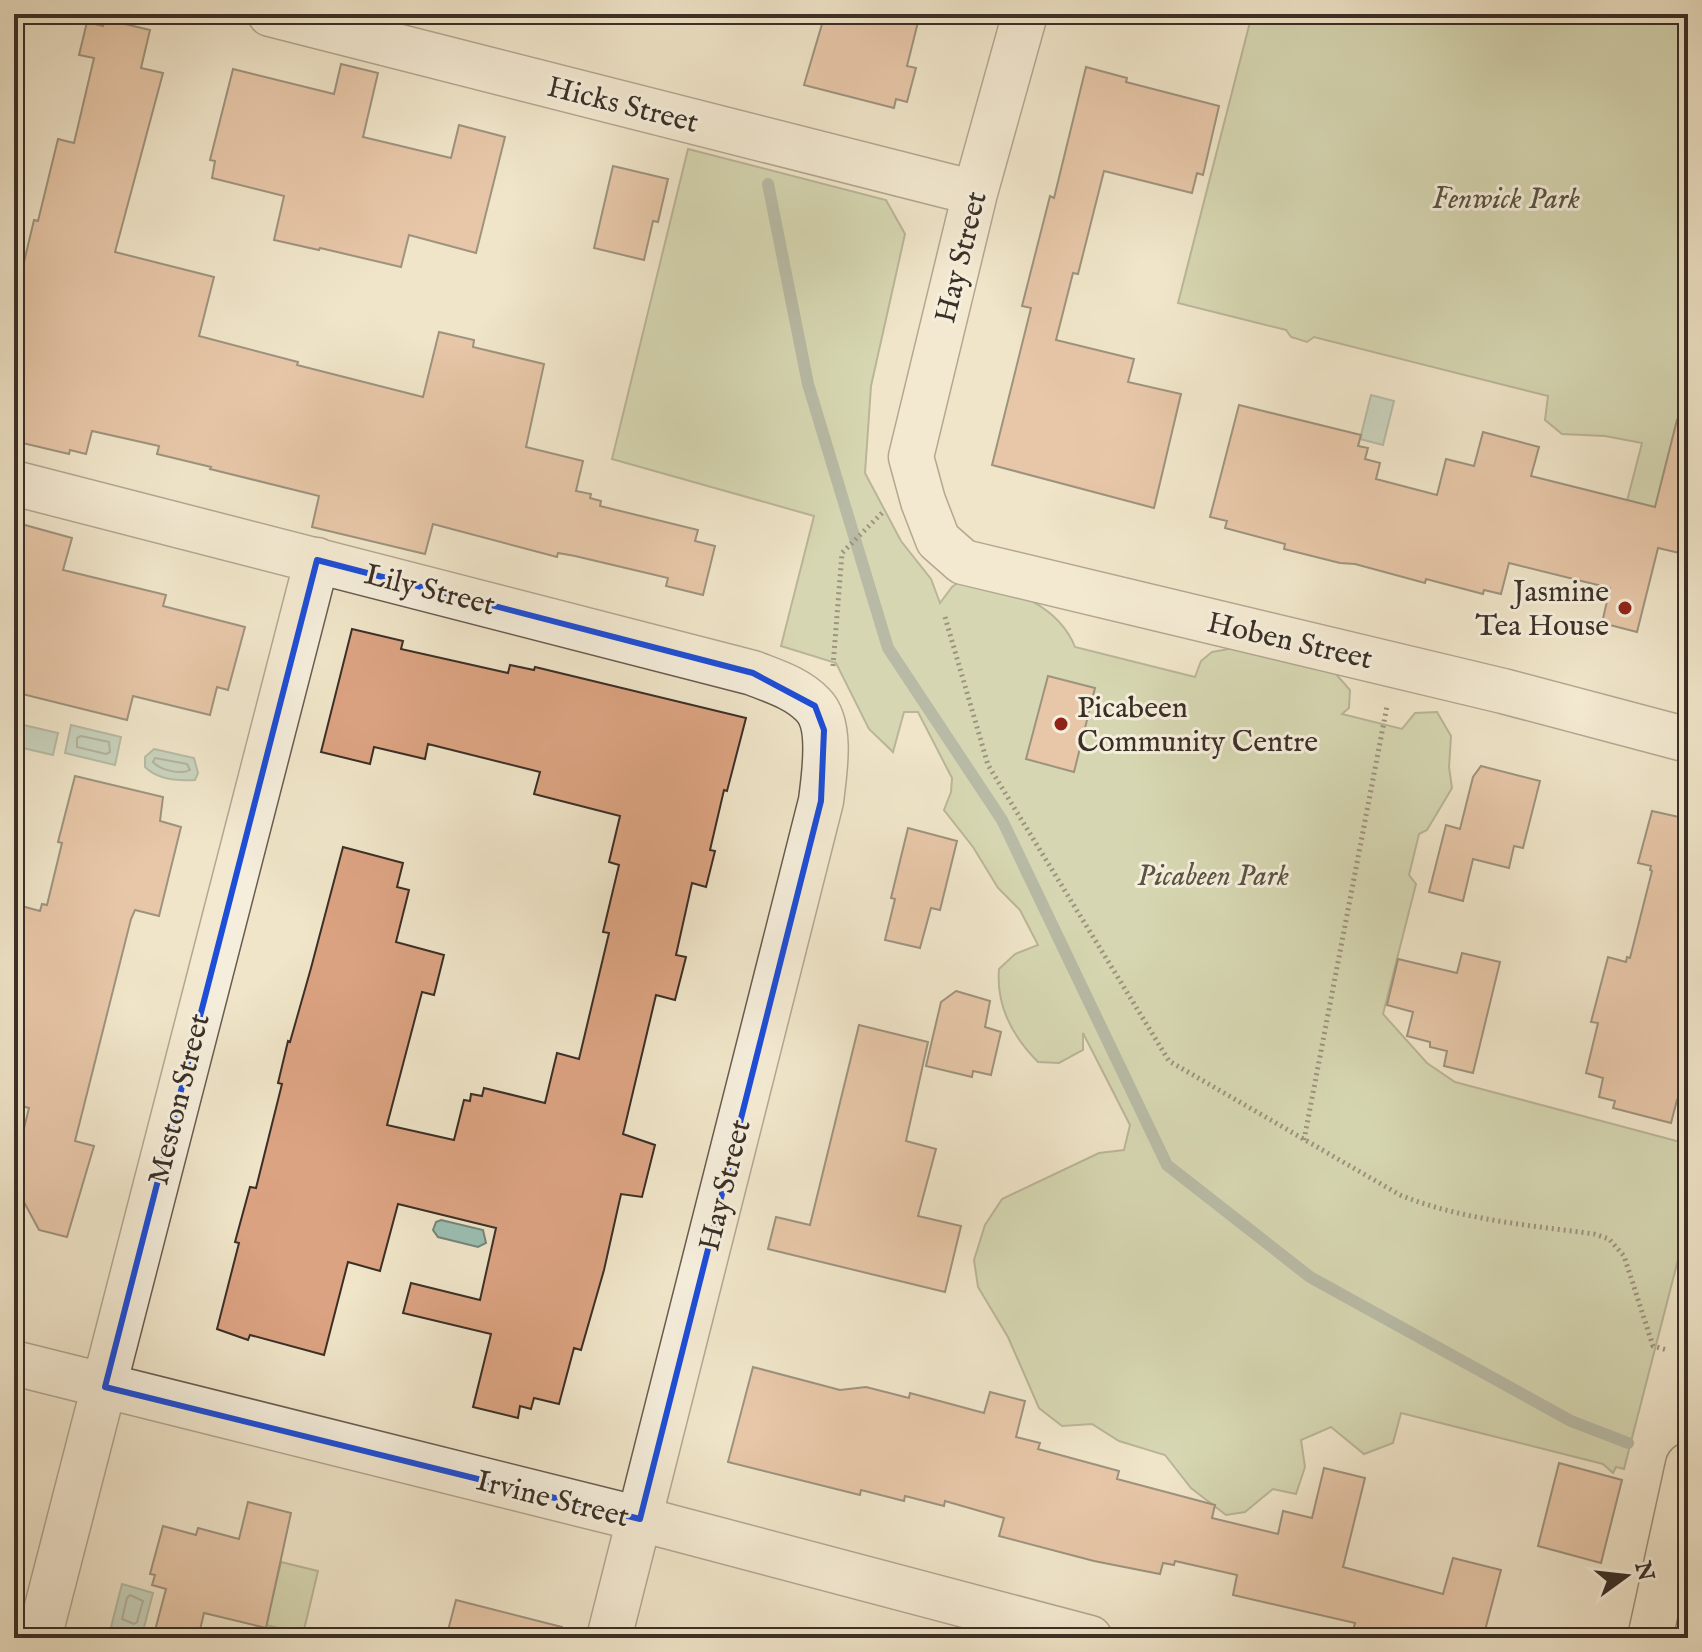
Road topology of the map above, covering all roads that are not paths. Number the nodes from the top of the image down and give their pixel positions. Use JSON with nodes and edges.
{"nodes":[{"id":1,"x":270,"y":14,"type":"edge"},
{"id":2,"x":1025,"y":14,"type":"edge"},
{"id":3,"x":975,"y":193,"type":"junction"},
{"id":4,"x":14,"y":483,"type":"edge"},
{"id":5,"x":907,"y":502,"type":"joint"},
{"id":6,"x":317,"y":560,"type":"junction"},
{"id":7,"x":824,"y":730,"type":"joint"},
{"id":8,"x":1688,"y":740,"type":"edge"},
{"id":9,"x":14,"y":1363,"type":"edge"},
{"id":10,"x":105,"y":1387,"type":"junction"},
{"id":11,"x":1688,"y":1465,"type":"edge"},
{"id":12,"x":640,"y":1519,"type":"junction"},
{"id":13,"x":39,"y":1638,"type":"edge"},
{"id":14,"x":609,"y":1638,"type":"edge"},
{"id":15,"x":1090,"y":1638,"type":"edge"},
{"id":16,"x":1650,"y":1638,"type":"edge"}],
"edges":[{"from":1,"to":3,"type":"street","name":"Hicks Street"},
{"from":2,"to":3,"type":"street","name":"Hay Street"},
{"from":3,"to":5,"type":"street","name":"Hay Street"},
{"from":4,"to":6,"type":"street","name":"Lily Street"},
{"from":5,"to":8,"type":"street","name":"Hoben Street"},
{"from":6,"to":7,"type":"street","name":"Lily Street"},
{"from":6,"to":10,"type":"street","name":"Meston Street"},
{"from":7,"to":12,"type":"street","name":"Hay Street"},
{"from":9,"to":10,"type":"street","name":"Irvine Street"},
{"from":10,"to":12,"type":"street","name":"Irvine Street"},
{"from":10,"to":13,"type":"street","name":"Meston Street"},
{"from":11,"to":16,"type":"main road"},
{"from":12,"to":14,"type":"street","name":"Hay Street"},
{"from":12,"to":15,"type":"street","name":"Irvine Street"}]}
